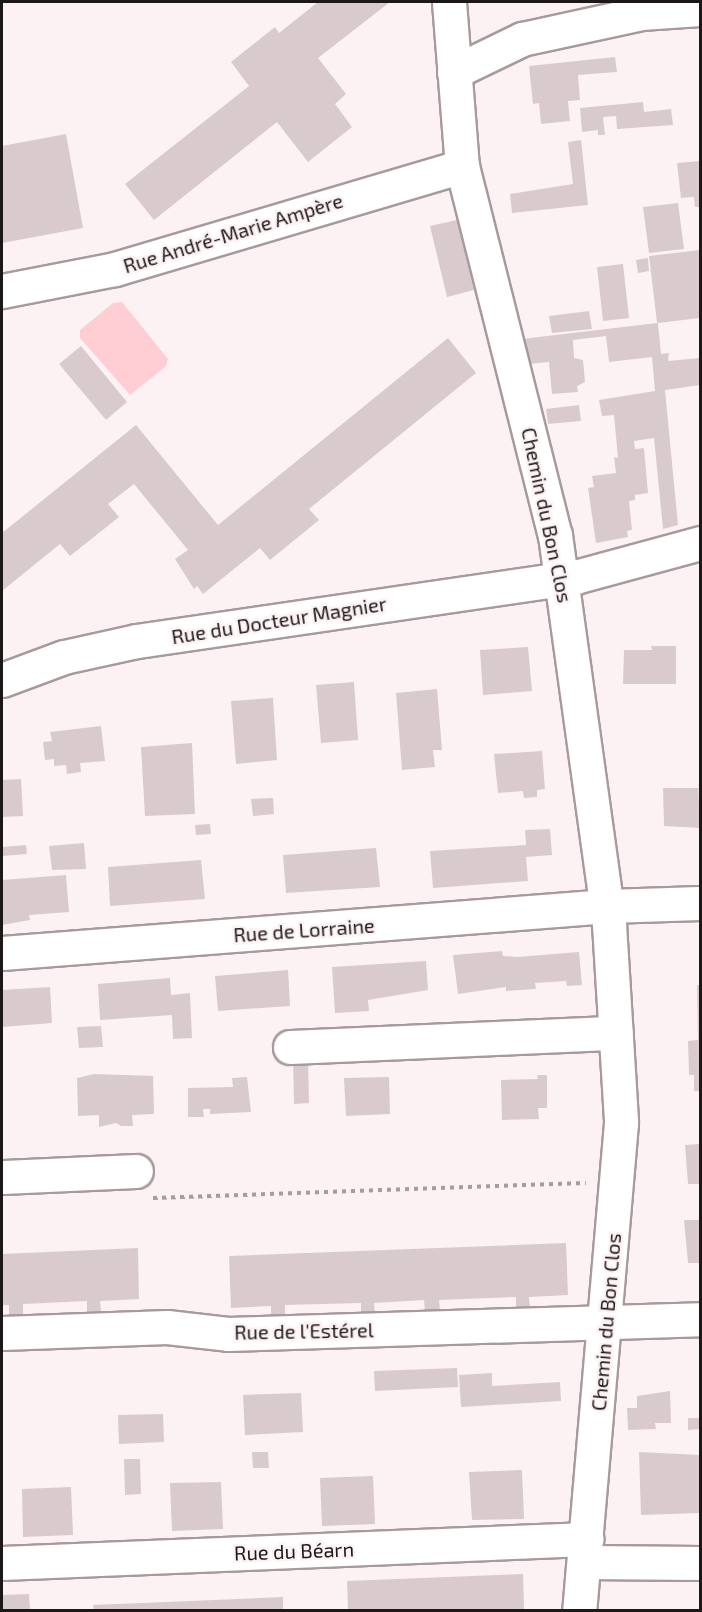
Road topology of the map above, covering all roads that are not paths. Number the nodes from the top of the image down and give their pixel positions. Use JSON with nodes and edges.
{"nodes":[{"id":1,"x":449,"y":2,"type":"edge"},
{"id":2,"x":665,"y":7,"type":"edge"},
{"id":3,"x":700,"y":9,"type":"edge"},
{"id":4,"x":454,"y":72,"type":"junction"},
{"id":5,"x":462,"y":166,"type":"junction"},
{"id":6,"x":2,"y":291,"type":"edge"},
{"id":7,"x":700,"y":543,"type":"edge"},
{"id":8,"x":561,"y":577,"type":"junction"},
{"id":9,"x":2,"y":680,"type":"edge"},
{"id":10,"x":700,"y":903,"type":"edge"},
{"id":11,"x":607,"y":906,"type":"junction"},
{"id":12,"x":2,"y":953,"type":"edge"},
{"id":13,"x":616,"y":1033,"type":"junction"},
{"id":14,"x":290,"y":1047,"type":"dead end"},
{"id":15,"x":2,"y":1177,"type":"edge"},
{"id":16,"x":140,"y":1185,"type":"road end"},
{"id":17,"x":700,"y":1319,"type":"edge"},
{"id":18,"x":606,"y":1323,"type":"junction"},
{"id":19,"x":2,"y":1333,"type":"edge"},
{"id":20,"x":586,"y":1550,"type":"junction"},
{"id":21,"x":2,"y":1563,"type":"edge"},
{"id":22,"x":700,"y":1563,"type":"edge"},
{"id":23,"x":579,"y":1611,"type":"edge"}],
"edges":[{"from":1,"to":4,"type":"street","name":"Chemin du Bon Clos"},
{"from":2,"to":3,"type":"street"},
{"from":2,"to":4,"type":"street"},
{"from":4,"to":5,"type":"street","name":"Chemin du Bon Clos"},
{"from":5,"to":6,"type":"street","name":"Rue André-Marie Ampère"},
{"from":5,"to":8,"type":"street","name":"Chemin du Bon Clos"},
{"from":7,"to":8,"type":"street","name":"Rue du Docteur Magnier"},
{"from":8,"to":9,"type":"street","name":"Rue du Docteur Magnier"},
{"from":8,"to":11,"type":"street","name":"Chemin du Bon Clos"},
{"from":10,"to":11,"type":"street","name":"Rue de Lorraine"},
{"from":11,"to":12,"type":"street","name":"Rue de Lorraine"},
{"from":11,"to":13,"type":"street","name":"Chemin du Bon Clos"},
{"from":13,"to":14,"type":"street"},
{"from":13,"to":18,"type":"street","name":"Chemin du Bon Clos"},
{"from":15,"to":16,"type":"street"},
{"from":17,"to":18,"type":"street","name":"Rue de l'Estérel"},
{"from":18,"to":19,"type":"street","name":"Rue de l'Estérel"},
{"from":18,"to":20,"type":"street","name":"Chemin du Bon Clos"},
{"from":20,"to":21,"type":"street","name":"Rue du Béarn"},
{"from":20,"to":22,"type":"street","name":"Rue du Béarn"},
{"from":20,"to":23,"type":"street","name":"Chemin du Bon Clos"}]}
